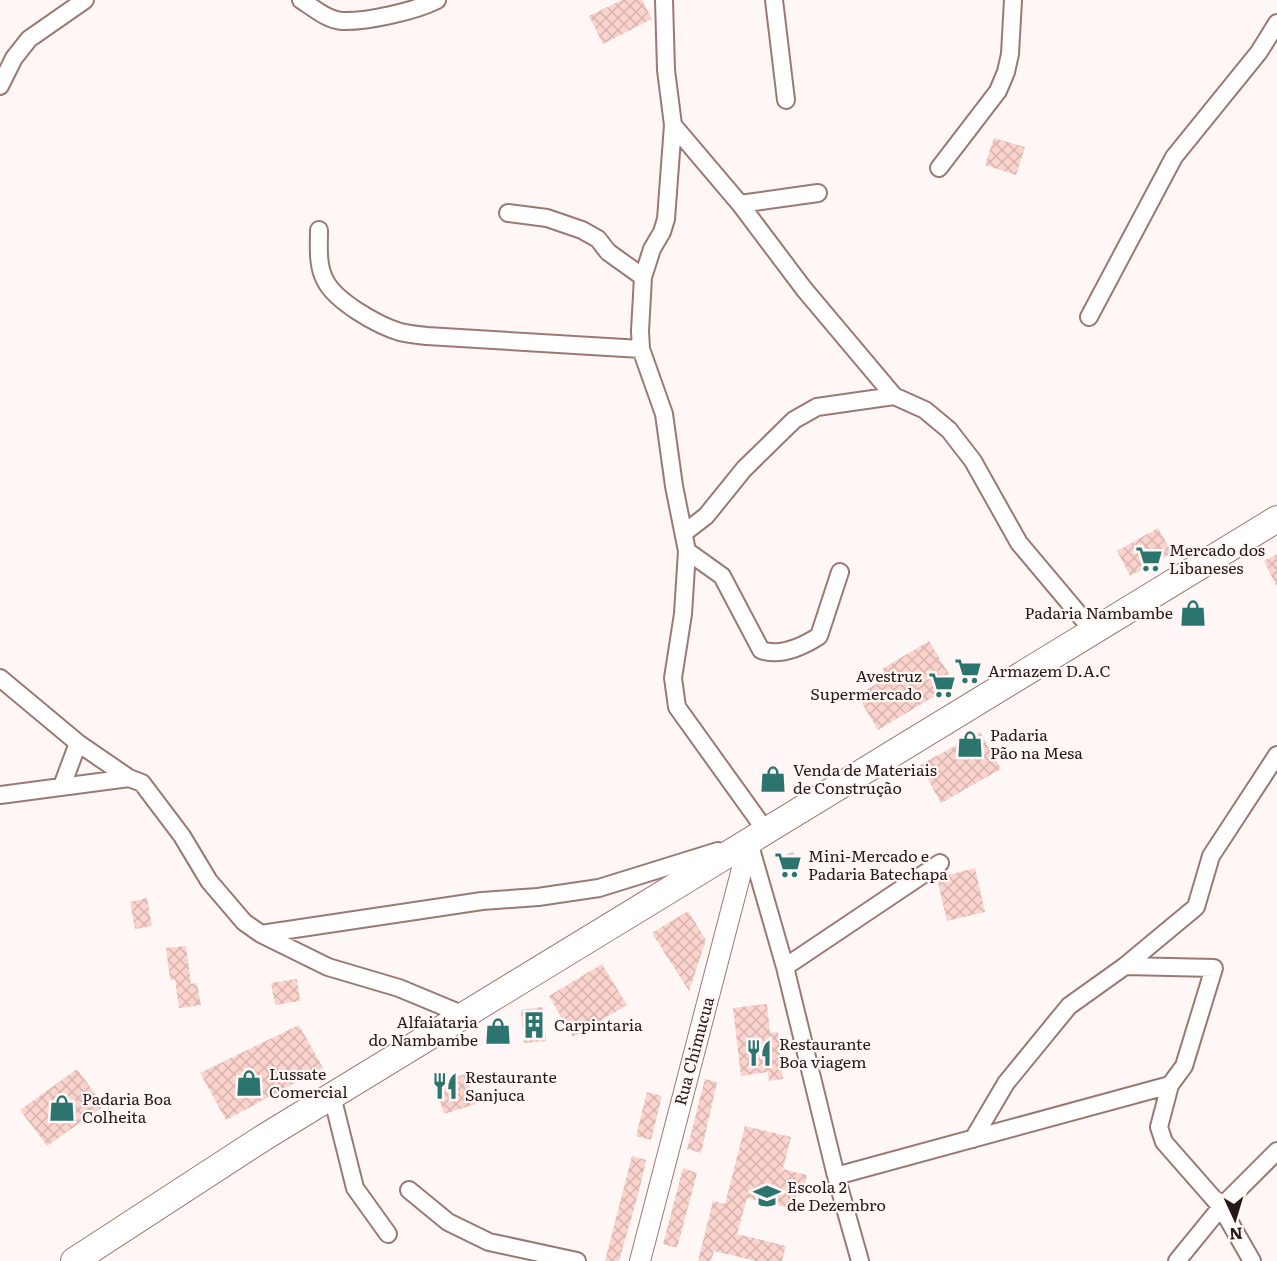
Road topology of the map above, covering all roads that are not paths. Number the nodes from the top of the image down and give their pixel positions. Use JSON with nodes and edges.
{"nodes":[{"id":1,"x":85,"y":0,"type":"edge"},
{"id":2,"x":301,"y":0,"type":"edge"},
{"id":3,"x":437,"y":0,"type":"edge"},
{"id":4,"x":664,"y":0,"type":"edge"},
{"id":5,"x":774,"y":0,"type":"edge"},
{"id":6,"x":1013,"y":0,"type":"edge"},
{"id":7,"x":1277,"y":23,"type":"edge"},
{"id":8,"x":0,"y":86,"type":"edge"},
{"id":9,"x":786,"y":99,"type":"dead end"},
{"id":10,"x":673,"y":125,"type":"junction"},
{"id":11,"x":939,"y":168,"type":"dead end"},
{"id":12,"x":818,"y":193,"type":"dead end"},
{"id":13,"x":740,"y":204,"type":"junction"},
{"id":14,"x":508,"y":213,"type":"dead end"},
{"id":15,"x":319,"y":230,"type":"dead end"},
{"id":16,"x":643,"y":277,"type":"junction"},
{"id":17,"x":1089,"y":317,"type":"dead end"},
{"id":18,"x":641,"y":349,"type":"junction"},
{"id":19,"x":894,"y":396,"type":"junction"},
{"id":20,"x":1277,"y":519,"type":"edge"},
{"id":21,"x":684,"y":532,"type":"junction"},
{"id":22,"x":687,"y":551,"type":"junction"},
{"id":23,"x":840,"y":572,"type":"dead end"},
{"id":24,"x":1093,"y":631,"type":"junction"},
{"id":25,"x":0,"y":678,"type":"edge"},
{"id":26,"x":78,"y":743,"type":"junction"},
{"id":27,"x":1277,"y":755,"type":"edge"},
{"id":28,"x":129,"y":778,"type":"junction"},
{"id":29,"x":62,"y":786,"type":"junction"},
{"id":30,"x":0,"y":795,"type":"edge"},
{"id":31,"x":757,"y":837,"type":"junction"},
{"id":32,"x":940,"y":863,"type":"dead end"},
{"id":33,"x":261,"y":934,"type":"junction"},
{"id":34,"x":784,"y":966,"type":"junction"},
{"id":35,"x":1125,"y":966,"type":"junction"},
{"id":36,"x":464,"y":1015,"type":"junction"},
{"id":37,"x":1170,"y":1085,"type":"junction"},
{"id":38,"x":332,"y":1096,"type":"junction"},
{"id":39,"x":973,"y":1139,"type":"junction"},
{"id":40,"x":1277,"y":1151,"type":"edge"},
{"id":41,"x":836,"y":1176,"type":"junction"},
{"id":42,"x":410,"y":1190,"type":"dead end"},
{"id":43,"x":1221,"y":1207,"type":"junction"},
{"id":44,"x":388,"y":1234,"type":"dead end"},
{"id":45,"x":74,"y":1261,"type":"edge"},
{"id":46,"x":577,"y":1261,"type":"edge"},
{"id":47,"x":640,"y":1261,"type":"edge"},
{"id":48,"x":860,"y":1261,"type":"edge"},
{"id":49,"x":1177,"y":1261,"type":"edge"},
{"id":50,"x":1252,"y":1261,"type":"edge"}],
"edges":[{"from":1,"to":8,"type":"street"},
{"from":2,"to":3,"type":"street"},
{"from":4,"to":10,"type":"street"},
{"from":5,"to":9,"type":"street"},
{"from":6,"to":11,"type":"street"},
{"from":7,"to":17,"type":"street"},
{"from":10,"to":13,"type":"street"},
{"from":10,"to":16,"type":"street"},
{"from":12,"to":13,"type":"street"},
{"from":13,"to":19,"type":"street"},
{"from":14,"to":16,"type":"street"},
{"from":15,"to":18,"type":"street"},
{"from":16,"to":18,"type":"street"},
{"from":18,"to":21,"type":"street"},
{"from":19,"to":21,"type":"street"},
{"from":19,"to":24,"type":"street"},
{"from":20,"to":24,"type":"main road"},
{"from":21,"to":22,"type":"street"},
{"from":22,"to":23,"type":"street"},
{"from":22,"to":31,"type":"street"},
{"from":24,"to":31,"type":"main road"},
{"from":25,"to":26,"type":"street"},
{"from":26,"to":28,"type":"street"},
{"from":26,"to":29,"type":"street"},
{"from":27,"to":35,"type":"street"},
{"from":28,"to":29,"type":"street"},
{"from":28,"to":33,"type":"street"},
{"from":29,"to":30,"type":"street"},
{"from":31,"to":33,"type":"street"},
{"from":31,"to":34,"type":"street"},
{"from":31,"to":36,"type":"main road"},
{"from":31,"to":47,"type":"street","name":"Rua Chimucua"},
{"from":32,"to":34,"type":"street"},
{"from":33,"to":36,"type":"street"},
{"from":34,"to":41,"type":"street"},
{"from":35,"to":37,"type":"street"},
{"from":35,"to":39,"type":"street"},
{"from":36,"to":38,"type":"main road"},
{"from":37,"to":39,"type":"street"},
{"from":37,"to":43,"type":"street"},
{"from":38,"to":44,"type":"street"},
{"from":38,"to":45,"type":"main road"},
{"from":39,"to":41,"type":"street"},
{"from":40,"to":43,"type":"street"},
{"from":41,"to":48,"type":"street"},
{"from":42,"to":46,"type":"street"},
{"from":43,"to":49,"type":"street"},
{"from":43,"to":50,"type":"street"}]}
